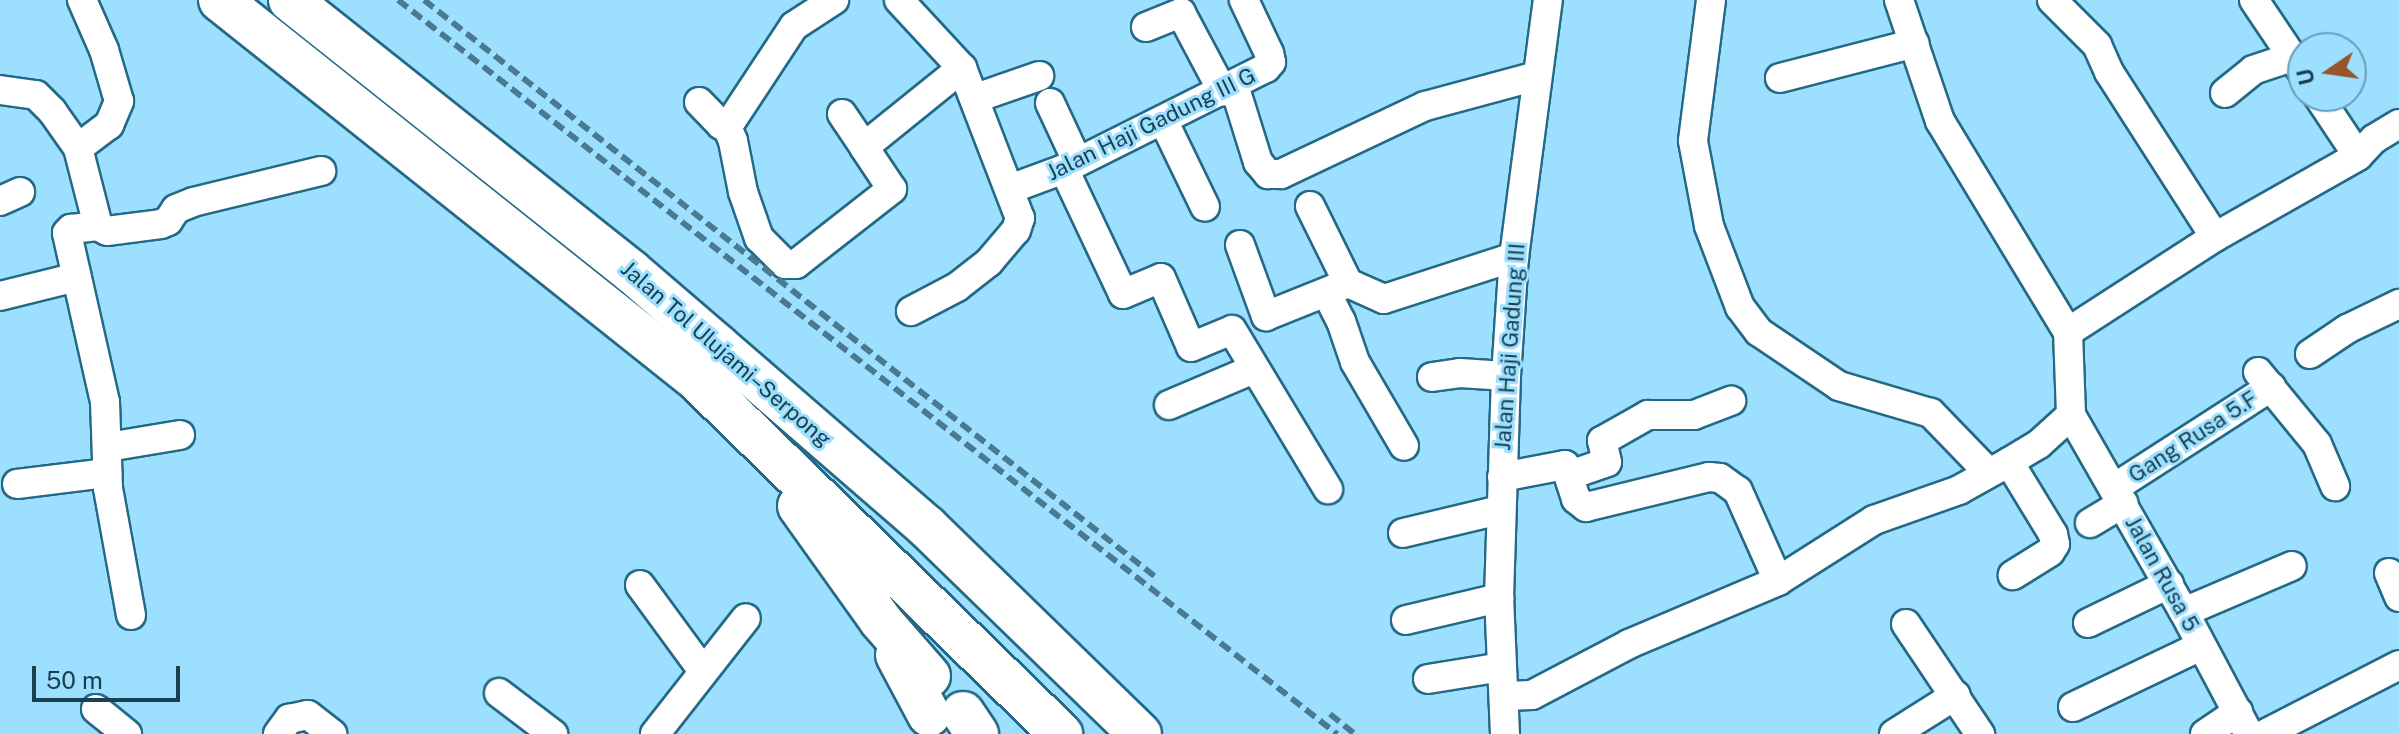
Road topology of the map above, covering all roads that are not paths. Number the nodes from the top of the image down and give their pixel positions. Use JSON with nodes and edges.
{"nodes":[{"id":1,"x":82,"y":0,"type":"edge"},
{"id":2,"x":220,"y":0,"type":"edge"},
{"id":3,"x":290,"y":0,"type":"edge"},
{"id":4,"x":834,"y":0,"type":"edge"},
{"id":5,"x":899,"y":0,"type":"edge"},
{"id":6,"x":1244,"y":0,"type":"edge"},
{"id":7,"x":1548,"y":0,"type":"edge"},
{"id":8,"x":1710,"y":0,"type":"edge"},
{"id":9,"x":1899,"y":0,"type":"edge"},
{"id":10,"x":2052,"y":0,"type":"edge"},
{"id":11,"x":2254,"y":0,"type":"edge"},
{"id":12,"x":1146,"y":27,"type":"dead end"},
{"id":13,"x":1915,"y":43,"type":"junction"},
{"id":14,"x":2287,"y":49,"type":"edge"},
{"id":15,"x":2287,"y":66,"type":"edge"},
{"id":16,"x":962,"y":68,"type":"junction"},
{"id":17,"x":1039,"y":76,"type":"dead end"},
{"id":18,"x":1536,"y":76,"type":"junction"},
{"id":19,"x":1780,"y":78,"type":"dead end"},
{"id":20,"x":1228,"y":88,"type":"junction"},
{"id":21,"x":0,"y":90,"type":"edge"},
{"id":22,"x":2225,"y":93,"type":"dead end"},
{"id":23,"x":976,"y":98,"type":"junction"},
{"id":24,"x":699,"y":102,"type":"dead end"},
{"id":25,"x":1050,"y":103,"type":"dead end"},
{"id":26,"x":2329,"y":112,"type":"edge"},
{"id":27,"x":842,"y":114,"type":"dead end"},
{"id":28,"x":1164,"y":122,"type":"junction"},
{"id":29,"x":2399,"y":124,"type":"edge"},
{"id":30,"x":726,"y":125,"type":"junction"},
{"id":31,"x":864,"y":147,"type":"junction"},
{"id":32,"x":78,"y":148,"type":"junction"},
{"id":33,"x":2358,"y":156,"type":"junction"},
{"id":34,"x":1070,"y":165,"type":"junction"},
{"id":35,"x":321,"y":171,"type":"dead end"},
{"id":36,"x":1010,"y":189,"type":"junction"},
{"id":37,"x":1310,"y":206,"type":"dead end"},
{"id":38,"x":1205,"y":207,"type":"dead end"},
{"id":39,"x":98,"y":226,"type":"junction"},
{"id":40,"x":2215,"y":237,"type":"junction"},
{"id":41,"x":1240,"y":245,"type":"dead end"},
{"id":42,"x":1514,"y":257,"type":"junction"},
{"id":43,"x":77,"y":277,"type":"junction"},
{"id":44,"x":1338,"y":288,"type":"junction"},
{"id":45,"x":0,"y":296,"type":"edge"},
{"id":46,"x":2399,"y":304,"type":"edge"},
{"id":47,"x":911,"y":311,"type":"dead end"},
{"id":48,"x":1270,"y":315,"type":"junction"},
{"id":49,"x":1232,"y":330,"type":"junction"},
{"id":50,"x":2068,"y":332,"type":"junction"},
{"id":51,"x":2310,"y":354,"type":"dead end"},
{"id":52,"x":1254,"y":369,"type":"junction"},
{"id":53,"x":1506,"y":376,"type":"junction"},
{"id":54,"x":1432,"y":377,"type":"dead end"},
{"id":55,"x":695,"y":378,"type":"junction"},
{"id":56,"x":1731,"y":401,"type":"dead end"},
{"id":57,"x":1169,"y":405,"type":"dead end"},
{"id":58,"x":2071,"y":415,"type":"junction"},
{"id":59,"x":180,"y":435,"type":"dead end"},
{"id":60,"x":1404,"y":446,"type":"dead end"},
{"id":61,"x":108,"y":460,"type":"junction"},
{"id":62,"x":1999,"y":467,"type":"junction"},
{"id":63,"x":1570,"y":475,"type":"junction"},
{"id":64,"x":1502,"y":477,"type":"junction"},
{"id":65,"x":17,"y":484,"type":"dead end"},
{"id":66,"x":2335,"y":486,"type":"dead end"},
{"id":67,"x":1328,"y":489,"type":"dead end"},
{"id":68,"x":788,"y":490,"type":"junction"},
{"id":69,"x":2118,"y":495,"type":"junction"},
{"id":70,"x":1500,"y":510,"type":"junction"},
{"id":71,"x":2090,"y":523,"type":"dead end"},
{"id":72,"x":1403,"y":533,"type":"dead end"},
{"id":73,"x":2292,"y":566,"type":"dead end"},
{"id":74,"x":2013,"y":575,"type":"dead end"},
{"id":75,"x":1778,"y":581,"type":"junction"},
{"id":76,"x":2169,"y":584,"type":"junction"},
{"id":77,"x":640,"y":585,"type":"dead end"},
{"id":78,"x":1499,"y":598,"type":"junction"},
{"id":79,"x":2184,"y":612,"type":"junction"},
{"id":80,"x":131,"y":615,"type":"dead end"},
{"id":81,"x":746,"y":618,"type":"dead end"},
{"id":82,"x":1406,"y":620,"type":"dead end"},
{"id":83,"x":2088,"y":623,"type":"dead end"},
{"id":84,"x":1906,"y":624,"type":"dead end"},
{"id":85,"x":2201,"y":646,"type":"junction"},
{"id":86,"x":2399,"y":665,"type":"edge"},
{"id":87,"x":1502,"y":667,"type":"junction"},
{"id":88,"x":703,"y":671,"type":"junction"},
{"id":89,"x":1428,"y":679,"type":"dead end"},
{"id":90,"x":499,"y":693,"type":"dead end"},
{"id":91,"x":1956,"y":695,"type":"junction"},
{"id":92,"x":1505,"y":696,"type":"junction"},
{"id":93,"x":2073,"y":707,"type":"dead end"},
{"id":94,"x":96,"y":709,"type":"dead end"},
{"id":95,"x":949,"y":709,"type":"edge"},
{"id":96,"x":2243,"y":723,"type":"edge"},
{"id":97,"x":127,"y":734,"type":"edge"},
{"id":98,"x":278,"y":734,"type":"edge"},
{"id":99,"x":332,"y":734,"type":"edge"},
{"id":100,"x":553,"y":734,"type":"edge"},
{"id":101,"x":655,"y":734,"type":"edge"},
{"id":102,"x":1024,"y":734,"type":"edge"},
{"id":103,"x":1061,"y":734,"type":"edge"},
{"id":104,"x":1140,"y":734,"type":"edge"},
{"id":105,"x":1505,"y":734,"type":"edge"},
{"id":106,"x":1894,"y":734,"type":"edge"},
{"id":107,"x":1980,"y":734,"type":"edge"},
{"id":108,"x":2205,"y":734,"type":"edge"},
{"id":109,"x":2265,"y":734,"type":"edge"}],
"edges":[{"from":1,"to":32,"type":"street"},
{"from":2,"to":55,"type":"highway","name":"Jalan Tol Ulujami–Serpong"},
{"from":3,"to":104,"type":"highway","name":"Jalan Tol Ulujami–Serpong"},
{"from":4,"to":30,"type":"street"},
{"from":5,"to":16,"type":"street"},
{"from":6,"to":20,"type":"street","name":"Jalan Haji Gadung III G"},
{"from":7,"to":18,"type":"street","name":"Jalan Haji Gadung III"},
{"from":8,"to":62,"type":"street"},
{"from":9,"to":13,"type":"street"},
{"from":10,"to":40,"type":"street"},
{"from":11,"to":14,"type":"street"},
{"from":12,"to":20,"type":"street"},
{"from":13,"to":19,"type":"street"},
{"from":13,"to":50,"type":"street"},
{"from":15,"to":22,"type":"street"},
{"from":16,"to":23,"type":"street"},
{"from":16,"to":31,"type":"street"},
{"from":17,"to":23,"type":"street"},
{"from":18,"to":20,"type":"street"},
{"from":18,"to":42,"type":"street","name":"Jalan Haji Gadung III"},
{"from":20,"to":28,"type":"street","name":"Jalan Haji Gadung III G"},
{"from":21,"to":32,"type":"street"},
{"from":23,"to":36,"type":"street"},
{"from":24,"to":30,"type":"street"},
{"from":25,"to":34,"type":"street"},
{"from":26,"to":33,"type":"street"},
{"from":27,"to":31,"type":"street"},
{"from":28,"to":34,"type":"street","name":"Jalan Haji Gadung III G"},
{"from":28,"to":38,"type":"street"},
{"from":29,"to":33,"type":"street"},
{"from":30,"to":31,"type":"street"},
{"from":32,"to":39,"type":"street"},
{"from":33,"to":40,"type":"street"},
{"from":34,"to":36,"type":"street","name":"Jalan Haji Gadung III G"},
{"from":34,"to":49,"type":"street"},
{"from":35,"to":39,"type":"street"},
{"from":36,"to":47,"type":"street"},
{"from":37,"to":44,"type":"street"},
{"from":39,"to":43,"type":"street"},
{"from":40,"to":50,"type":"street"},
{"from":41,"to":48,"type":"street"},
{"from":42,"to":44,"type":"street"},
{"from":42,"to":53,"type":"street","name":"Jalan Haji Gadung III"},
{"from":43,"to":45,"type":"street"},
{"from":43,"to":61,"type":"street"},
{"from":44,"to":48,"type":"street"},
{"from":44,"to":60,"type":"street"},
{"from":46,"to":51,"type":"street"},
{"from":48,"to":49,"type":"street"},
{"from":49,"to":52,"type":"street"},
{"from":50,"to":58,"type":"street"},
{"from":52,"to":57,"type":"street"},
{"from":52,"to":67,"type":"street"},
{"from":53,"to":54,"type":"street"},
{"from":53,"to":64,"type":"street","name":"Jalan Haji Gadung III"},
{"from":55,"to":68,"type":"highway"},
{"from":55,"to":103,"type":"highway","name":"Jalan Tol Ulujami–Serpong"},
{"from":56,"to":63,"type":"street"},
{"from":58,"to":62,"type":"street"},
{"from":58,"to":69,"type":"street","name":"Jalan Rusa 5"},
{"from":59,"to":61,"type":"street"},
{"from":61,"to":65,"type":"street"},
{"from":61,"to":80,"type":"street"},
{"from":62,"to":74,"type":"street"},
{"from":62,"to":75,"type":"street"},
{"from":63,"to":64,"type":"street"},
{"from":63,"to":75,"type":"street"},
{"from":64,"to":70,"type":"street","name":"Jalan Haji Gadung III"},
{"from":66,"to":69,"type":"street","name":"Gang Rusa 5.F"},
{"from":68,"to":95,"type":"highway"},
{"from":68,"to":102,"type":"highway"},
{"from":69,"to":71,"type":"street","name":"Gang Rusa 5.F"},
{"from":69,"to":76,"type":"street","name":"Jalan Rusa 5"},
{"from":70,"to":72,"type":"street"},
{"from":70,"to":78,"type":"street","name":"Jalan Haji Gadung III"},
{"from":73,"to":79,"type":"street"},
{"from":75,"to":92,"type":"street"},
{"from":76,"to":79,"type":"street","name":"Jalan Rusa 5"},
{"from":76,"to":83,"type":"street"},
{"from":77,"to":88,"type":"street"},
{"from":78,"to":82,"type":"street"},
{"from":78,"to":87,"type":"street","name":"Jalan Haji Gadung III"},
{"from":79,"to":85,"type":"street","name":"Jalan Rusa 5"},
{"from":81,"to":88,"type":"street"},
{"from":84,"to":91,"type":"street"},
{"from":85,"to":93,"type":"street"},
{"from":85,"to":96,"type":"street","name":"Jalan Rusa 5"},
{"from":86,"to":109,"type":"street"},
{"from":87,"to":89,"type":"street"},
{"from":87,"to":92,"type":"street","name":"Jalan Haji Gadung III"},
{"from":88,"to":101,"type":"street"},
{"from":90,"to":100,"type":"street"},
{"from":91,"to":106,"type":"street"},
{"from":91,"to":107,"type":"street"},
{"from":92,"to":105,"type":"street","name":"Jalan Haji Gadung III"},
{"from":94,"to":97,"type":"street"},
{"from":96,"to":108,"type":"street"},
{"from":98,"to":99,"type":"street"}]}
